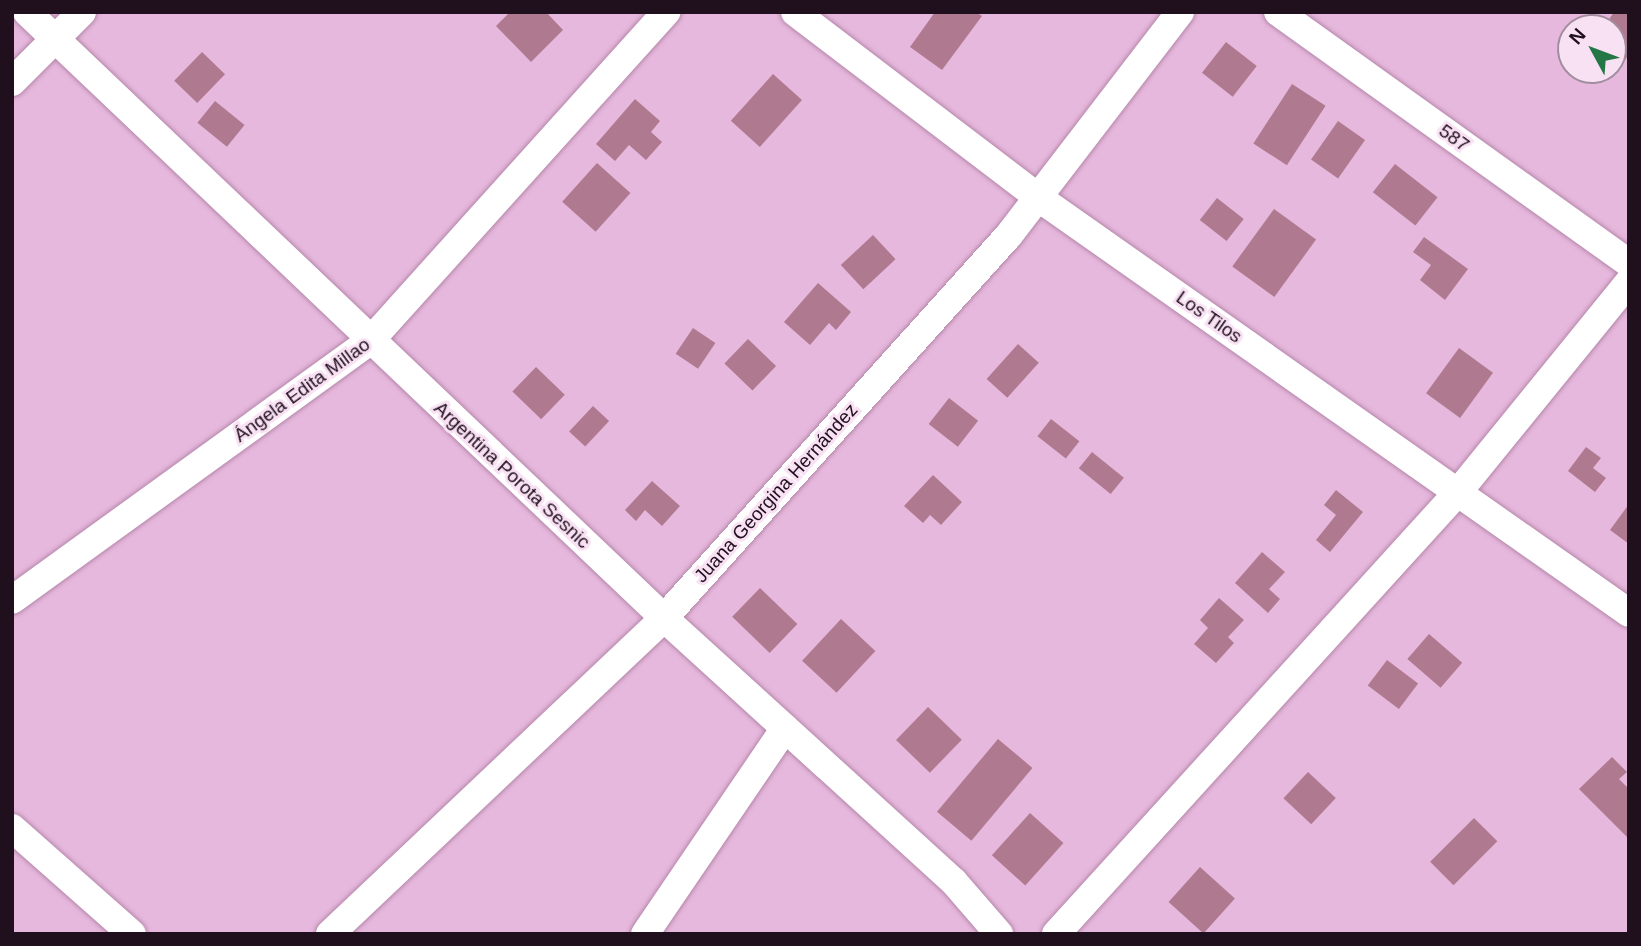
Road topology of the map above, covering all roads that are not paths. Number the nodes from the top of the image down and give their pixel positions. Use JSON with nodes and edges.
{"nodes":[{"id":1,"x":27,"y":12,"type":"edge"},
{"id":2,"x":82,"y":12,"type":"edge"},
{"id":3,"x":666,"y":12,"type":"edge"},
{"id":4,"x":795,"y":12,"type":"edge"},
{"id":5,"x":1180,"y":12,"type":"edge"},
{"id":6,"x":1279,"y":12,"type":"edge"},
{"id":7,"x":57,"y":40,"type":"junction"},
{"id":8,"x":12,"y":82,"type":"edge"},
{"id":9,"x":1040,"y":198,"type":"junction"},
{"id":10,"x":1629,"y":263,"type":"edge"},
{"id":11,"x":1629,"y":282,"type":"edge"},
{"id":12,"x":370,"y":341,"type":"junction"},
{"id":13,"x":1460,"y":491,"type":"junction"},
{"id":14,"x":12,"y":600,"type":"edge"},
{"id":15,"x":1629,"y":613,"type":"edge"},
{"id":16,"x":664,"y":618,"type":"junction"},
{"id":17,"x":785,"y":729,"type":"junction"},
{"id":18,"x":12,"y":828,"type":"edge"},
{"id":19,"x":132,"y":934,"type":"edge"},
{"id":20,"x":330,"y":934,"type":"edge"},
{"id":21,"x":645,"y":934,"type":"edge"},
{"id":22,"x":999,"y":934,"type":"edge"},
{"id":23,"x":1056,"y":934,"type":"edge"}],
"edges":[{"from":1,"to":7,"type":"street","name":"Argentina Porota Sesnic"},
{"from":2,"to":7,"type":"street"},
{"from":3,"to":12,"type":"street","name":"Ángela Edita Millao"},
{"from":4,"to":9,"type":"street","name":"Los Tilos"},
{"from":5,"to":9,"type":"street","name":"Juana Georgina Hernández"},
{"from":6,"to":10,"type":"street","name":"587"},
{"from":7,"to":8,"type":"street"},
{"from":7,"to":12,"type":"street","name":"Argentina Porota Sesnic"},
{"from":9,"to":13,"type":"street","name":"Los Tilos"},
{"from":9,"to":16,"type":"street","name":"Juana Georgina Hernández"},
{"from":11,"to":13,"type":"street"},
{"from":12,"to":14,"type":"street","name":"Ángela Edita Millao"},
{"from":12,"to":16,"type":"street","name":"Argentina Porota Sesnic"},
{"from":13,"to":15,"type":"street","name":"Los Tilos"},
{"from":13,"to":23,"type":"street"},
{"from":16,"to":17,"type":"street","name":"Argentina Porota Sesnic"},
{"from":16,"to":20,"type":"street","name":"Juana Georgina Hernández"},
{"from":17,"to":21,"type":"street"},
{"from":17,"to":22,"type":"street","name":"Argentina Porota Sesnic"},
{"from":18,"to":19,"type":"street"}]}
